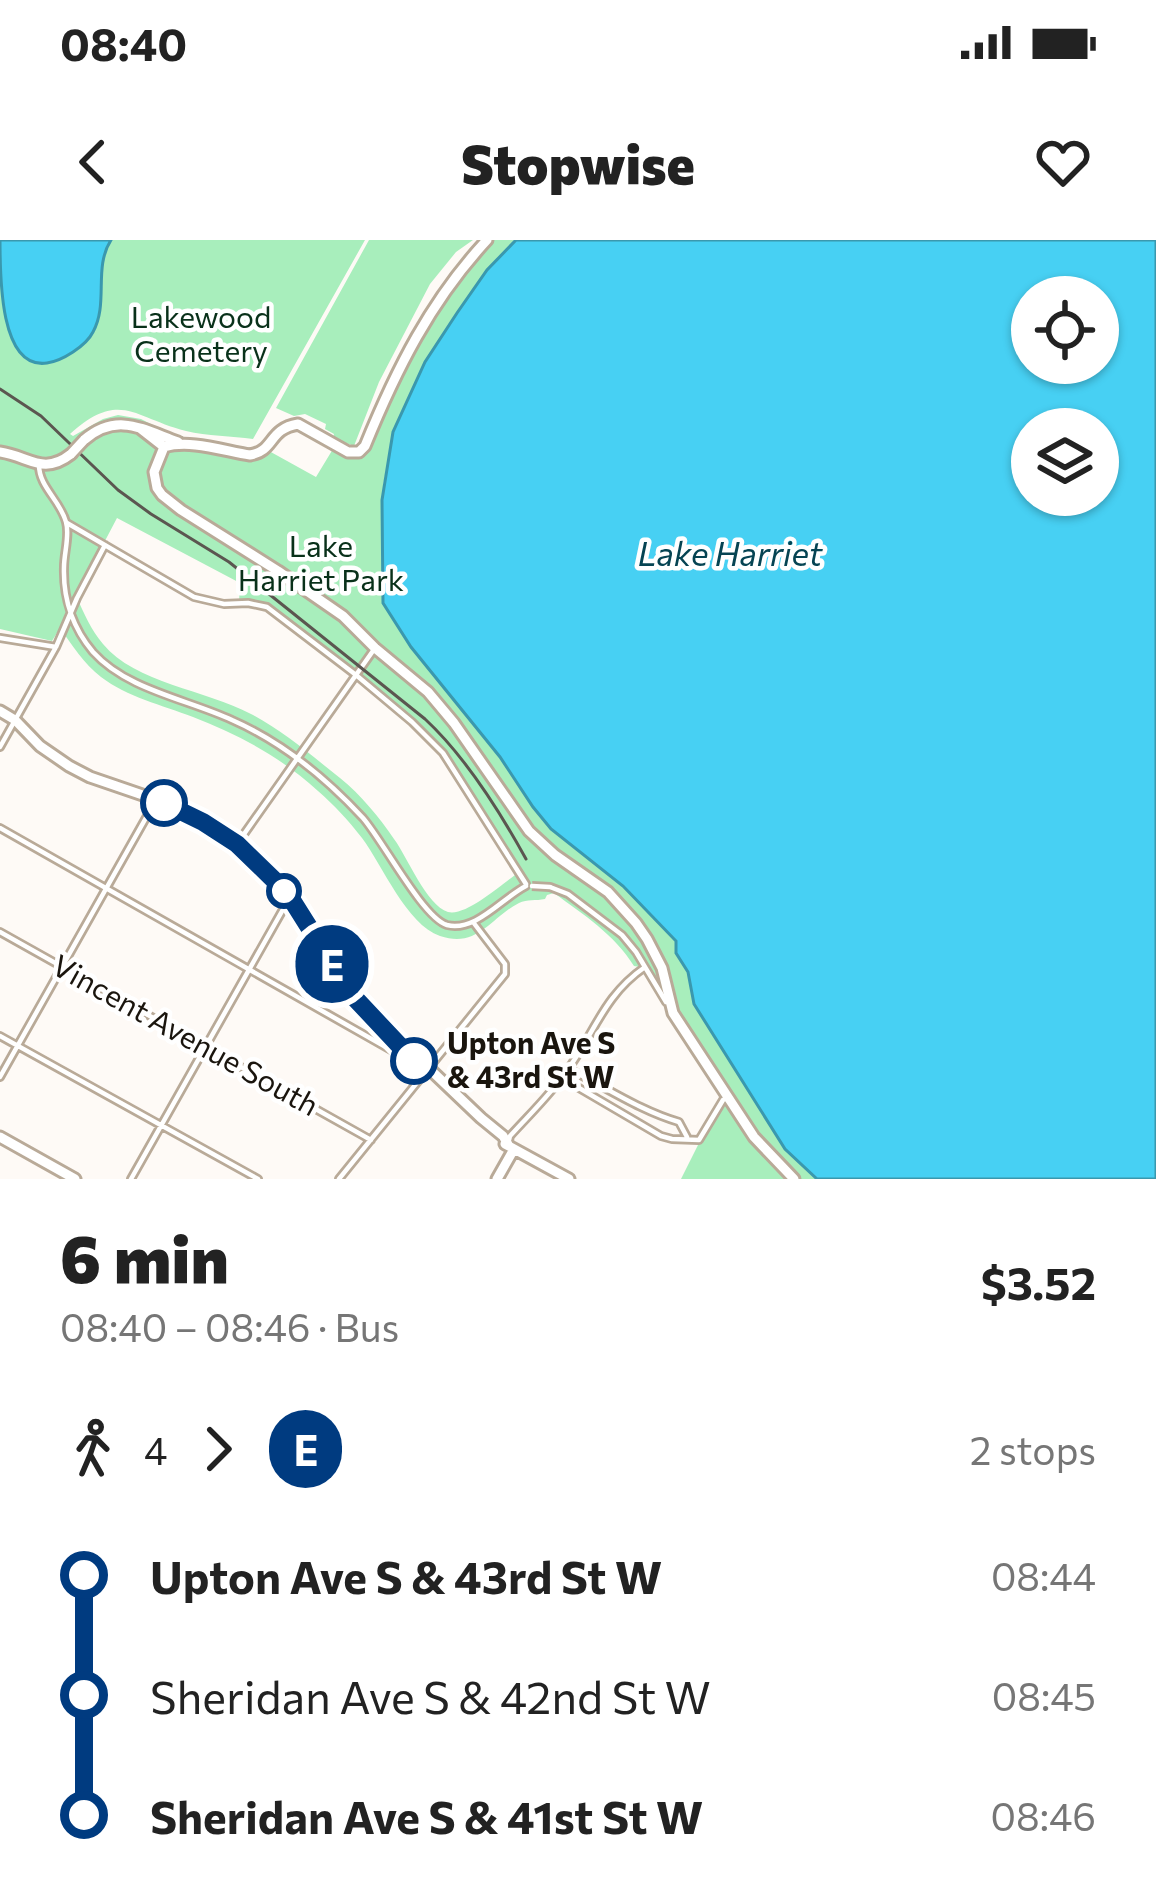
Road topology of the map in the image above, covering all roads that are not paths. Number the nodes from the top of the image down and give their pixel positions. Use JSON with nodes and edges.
{"nodes":[{"id":1,"x":487,"y":240,"type":"edge"},
{"id":2,"x":141,"y":429,"type":"junction"},
{"id":3,"x":187,"y":445,"type":"junction"},
{"id":4,"x":164,"y":447,"type":"junction"},
{"id":5,"x":0,"y":452,"type":"edge"},
{"id":6,"x":39,"y":465,"type":"junction"},
{"id":7,"x":67,"y":523,"type":"junction"},
{"id":8,"x":105,"y":544,"type":"junction"},
{"id":9,"x":70,"y":614,"type":"junction"},
{"id":10,"x":0,"y":638,"type":"edge"},
{"id":11,"x":56,"y":646,"type":"junction"},
{"id":12,"x":375,"y":648,"type":"junction"},
{"id":13,"x":356,"y":675,"type":"junction"},
{"id":14,"x":0,"y":711,"type":"edge"},
{"id":15,"x":15,"y":720,"type":"junction"},
{"id":16,"x":0,"y":747,"type":"edge"},
{"id":17,"x":298,"y":759,"type":"junction"},
{"id":18,"x":156,"y":800,"type":"junction"},
{"id":19,"x":0,"y":828,"type":"edge"},
{"id":20,"x":237,"y":844,"type":"junction"},
{"id":21,"x":529,"y":886,"type":"junction"},
{"id":22,"x":105,"y":887,"type":"junction"},
{"id":23,"x":290,"y":897,"type":"junction"},
{"id":24,"x":473,"y":922,"type":"junction"},
{"id":25,"x":0,"y":932,"type":"edge"},
{"id":26,"x":61,"y":967,"type":"junction"},
{"id":27,"x":249,"y":968,"type":"junction"},
{"id":28,"x":646,"y":968,"type":"junction"},
{"id":29,"x":673,"y":1013,"type":"junction"},
{"id":30,"x":388,"y":1030,"type":"junction"},
{"id":31,"x":0,"y":1036,"type":"edge"},
{"id":32,"x":17,"y":1046,"type":"junction"},
{"id":33,"x":399,"y":1046,"type":"junction"},
{"id":34,"x":205,"y":1047,"type":"junction"},
{"id":35,"x":429,"y":1068,"type":"junction"},
{"id":36,"x":568,"y":1069,"type":"junction"},
{"id":37,"x":0,"y":1077,"type":"edge"},
{"id":38,"x":562,"y":1078,"type":"junction"},
{"id":39,"x":729,"y":1097,"type":"junction"},
{"id":40,"x":161,"y":1126,"type":"junction"},
{"id":41,"x":0,"y":1137,"type":"edge"},
{"id":42,"x":687,"y":1137,"type":"junction"},
{"id":43,"x":371,"y":1139,"type":"junction"},
{"id":44,"x":512,"y":1147,"type":"junction"},
{"id":45,"x":74,"y":1179,"type":"edge"},
{"id":46,"x":131,"y":1179,"type":"edge"},
{"id":47,"x":258,"y":1179,"type":"edge"},
{"id":48,"x":339,"y":1179,"type":"edge"},
{"id":49,"x":497,"y":1179,"type":"edge"},
{"id":50,"x":569,"y":1179,"type":"edge"},
{"id":51,"x":794,"y":1179,"type":"edge"}],
"edges":[{"from":1,"to":3,"type":"street"},
{"from":2,"to":3,"type":"street"},
{"from":2,"to":4,"type":"street"},
{"from":2,"to":6,"type":"street","bridge":true},
{"from":3,"to":4,"type":"street"},
{"from":4,"to":12,"type":"street"},
{"from":5,"to":6,"type":"street"},
{"from":6,"to":7,"type":"street"},
{"from":7,"to":8,"type":"street"},
{"from":7,"to":9,"type":"street"},
{"from":8,"to":9,"type":"street"},
{"from":8,"to":13,"type":"street"},
{"from":9,"to":11,"type":"street"},
{"from":9,"to":17,"type":"street"},
{"from":10,"to":11,"type":"street"},
{"from":11,"to":15,"type":"street"},
{"from":12,"to":13,"type":"street"},
{"from":12,"to":29,"type":"street"},
{"from":13,"to":17,"type":"street"},
{"from":13,"to":21,"type":"street"},
{"from":14,"to":15,"type":"street"},
{"from":15,"to":16,"type":"street"},
{"from":15,"to":18,"type":"street"},
{"from":17,"to":20,"type":"street"},
{"from":17,"to":24,"type":"street"},
{"from":18,"to":20,"type":"street"},
{"from":18,"to":22,"type":"street"},
{"from":19,"to":22,"type":"street"},
{"from":20,"to":23,"type":"street"},
{"from":21,"to":24,"type":"street"},
{"from":21,"to":28,"type":"street","bridge":true},
{"from":22,"to":26,"type":"street"},
{"from":22,"to":27,"type":"street"},
{"from":23,"to":27,"type":"street"},
{"from":23,"to":30,"type":"street"},
{"from":24,"to":35,"type":"street"},
{"from":25,"to":26,"type":"street","name":"Vincent Avenue South"},
{"from":26,"to":32,"type":"street"},
{"from":26,"to":34,"type":"street","name":"Vincent Avenue South"},
{"from":27,"to":33,"type":"street"},
{"from":27,"to":34,"type":"street"},
{"from":28,"to":29,"type":"street"},
{"from":28,"to":36,"type":"street"},
{"from":29,"to":39,"type":"street"},
{"from":30,"to":33,"type":"street"},
{"from":30,"to":35,"type":"street"},
{"from":31,"to":32,"type":"street"},
{"from":32,"to":37,"type":"street"},
{"from":32,"to":40,"type":"street"},
{"from":33,"to":35,"type":"street"},
{"from":34,"to":40,"type":"street"},
{"from":34,"to":43,"type":"street","name":"Vincent Avenue South"},
{"from":35,"to":43,"type":"street"},
{"from":35,"to":44,"type":"street"},
{"from":36,"to":38,"type":"street"},
{"from":36,"to":42,"type":"street"},
{"from":38,"to":42,"type":"street"},
{"from":38,"to":44,"type":"street"},
{"from":39,"to":42,"type":"street"},
{"from":39,"to":51,"type":"street"},
{"from":40,"to":46,"type":"street"},
{"from":40,"to":47,"type":"street"},
{"from":41,"to":45,"type":"street"},
{"from":43,"to":48,"type":"street"},
{"from":44,"to":49,"type":"street"},
{"from":44,"to":50,"type":"street"}]}
